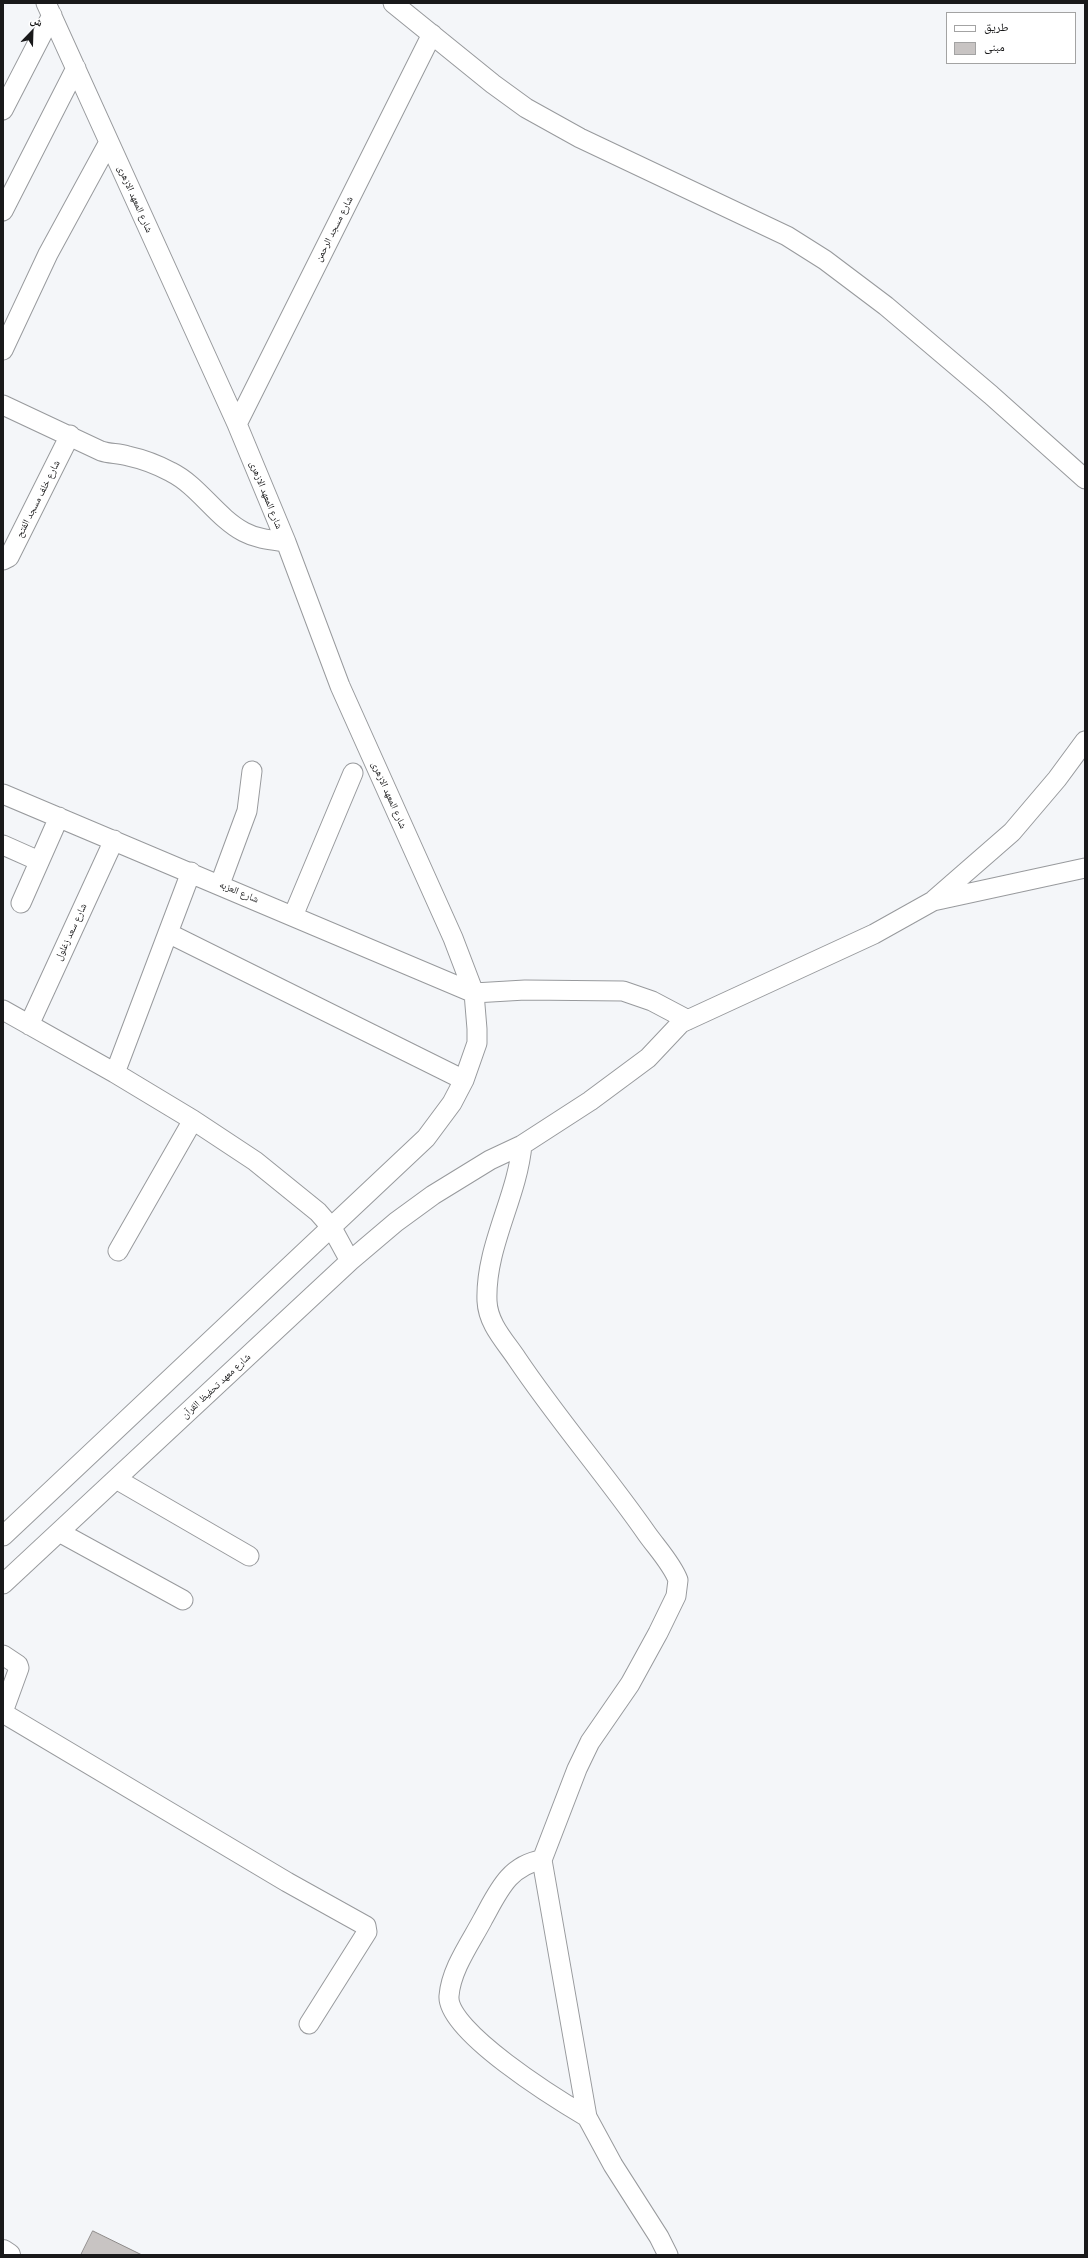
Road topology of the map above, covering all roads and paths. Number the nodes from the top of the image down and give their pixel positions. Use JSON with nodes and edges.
{"nodes":[{"id":1,"x":393,"y":3,"type":"edge"},
{"id":2,"x":49,"y":9,"type":"edge"},
{"id":3,"x":432,"y":34,"type":"junction"},
{"id":4,"x":76,"y":68,"type":"junction"},
{"id":5,"x":3,"y":110,"type":"edge"},
{"id":6,"x":109,"y":142,"type":"junction"},
{"id":7,"x":3,"y":211,"type":"edge"},
{"id":8,"x":3,"y":350,"type":"edge"},
{"id":9,"x":3,"y":405,"type":"edge"},
{"id":10,"x":237,"y":424,"type":"junction"},
{"id":11,"x":70,"y":435,"type":"junction"},
{"id":12,"x":1085,"y":479,"type":"edge"},
{"id":13,"x":286,"y":542,"type":"junction"},
{"id":14,"x":3,"y":560,"type":"edge"},
{"id":15,"x":1085,"y":741,"type":"edge"},
{"id":16,"x":252,"y":771,"type":"dead end"},
{"id":17,"x":353,"y":773,"type":"dead end"},
{"id":18,"x":3,"y":794,"type":"edge"},
{"id":19,"x":59,"y":817,"type":"junction"},
{"id":20,"x":114,"y":840,"type":"junction"},
{"id":21,"x":3,"y":845,"type":"edge"},
{"id":22,"x":39,"y":861,"type":"junction"},
{"id":23,"x":1085,"y":868,"type":"edge"},
{"id":24,"x":191,"y":872,"type":"junction"},
{"id":25,"x":220,"y":884,"type":"junction"},
{"id":26,"x":933,"y":900,"type":"junction"},
{"id":27,"x":21,"y":903,"type":"dead end"},
{"id":28,"x":293,"y":916,"type":"junction"},
{"id":29,"x":168,"y":933,"type":"junction"},
{"id":30,"x":474,"y":993,"type":"junction"},
{"id":31,"x":3,"y":1010,"type":"edge"},
{"id":32,"x":688,"y":1020,"type":"junction"},
{"id":33,"x":29,"y":1025,"type":"junction"},
{"id":34,"x":115,"y":1073,"type":"junction"},
{"id":35,"x":464,"y":1080,"type":"junction"},
{"id":36,"x":193,"y":1120,"type":"junction"},
{"id":37,"x":522,"y":1145,"type":"junction"},
{"id":38,"x":332,"y":1228,"type":"junction"},
{"id":39,"x":118,"y":1251,"type":"dead end"},
{"id":40,"x":350,"y":1261,"type":"junction"},
{"id":41,"x":116,"y":1478,"type":"junction"},
{"id":42,"x":59,"y":1532,"type":"junction"},
{"id":43,"x":3,"y":1536,"type":"edge"},
{"id":44,"x":249,"y":1556,"type":"dead end"},
{"id":45,"x":3,"y":1584,"type":"edge"},
{"id":46,"x":183,"y":1600,"type":"dead end"},
{"id":47,"x":3,"y":1655,"type":"edge"},
{"id":48,"x":4,"y":1717,"type":"edge"},
{"id":49,"x":542,"y":1860,"type":"junction"},
{"id":50,"x":309,"y":2024,"type":"dead end"},
{"id":51,"x":587,"y":2117,"type":"junction"},
{"id":52,"x":3,"y":2251,"type":"edge"},
{"id":53,"x":9,"y":2255,"type":"edge"},
{"id":54,"x":668,"y":2255,"type":"edge"}],
"edges":[{"from":1,"to":3,"type":"street"},
{"from":2,"to":4,"type":"street","name":"شارع المعهد الازهرى"},
{"from":2,"to":5,"type":"street"},
{"from":3,"to":10,"type":"street","name":"شارع مسجد الرحمن"},
{"from":3,"to":12,"type":"street"},
{"from":4,"to":6,"type":"street","name":"شارع المعهد الازهرى"},
{"from":4,"to":7,"type":"street"},
{"from":6,"to":8,"type":"street"},
{"from":6,"to":10,"type":"street","name":"شارع المعهد الازهرى"},
{"from":9,"to":11,"type":"street"},
{"from":10,"to":13,"type":"street","name":"شارع المعهد الازهرى"},
{"from":11,"to":13,"type":"street"},
{"from":11,"to":14,"type":"street","name":"شارع خلف مسجد الفتح"},
{"from":13,"to":30,"type":"street","name":"شارع المعهد الازهرى"},
{"from":15,"to":26,"type":"street"},
{"from":16,"to":25,"type":"street"},
{"from":17,"to":28,"type":"street"},
{"from":18,"to":19,"type":"street","name":"شارع العزبه"},
{"from":19,"to":20,"type":"street","name":"شارع العزبه"},
{"from":19,"to":22,"type":"street"},
{"from":20,"to":24,"type":"street","name":"شارع العزبه"},
{"from":20,"to":33,"type":"street","name":"شارع سعد زغلول"},
{"from":21,"to":22,"type":"street"},
{"from":22,"to":27,"type":"street"},
{"from":23,"to":26,"type":"street"},
{"from":24,"to":25,"type":"street","name":"شارع العزبه"},
{"from":24,"to":29,"type":"street"},
{"from":25,"to":28,"type":"street","name":"شارع العزبه"},
{"from":26,"to":32,"type":"street","name":"شارع معهد تحفيظ القرآن"},
{"from":28,"to":30,"type":"street","name":"شارع العزبه"},
{"from":29,"to":34,"type":"street"},
{"from":29,"to":35,"type":"street"},
{"from":30,"to":32,"type":"street"},
{"from":30,"to":35,"type":"street","name":"شارع المعهد الازهرى"},
{"from":31,"to":33,"type":"street"},
{"from":32,"to":37,"type":"street","name":"شارع معهد تحفيظ القرآن"},
{"from":33,"to":34,"type":"street"},
{"from":34,"to":36,"type":"street"},
{"from":35,"to":38,"type":"street","name":"شارع المعهد الازهرى"},
{"from":36,"to":38,"type":"street"},
{"from":36,"to":39,"type":"street"},
{"from":37,"to":40,"type":"street","name":"شارع معهد تحفيظ القرآن"},
{"from":37,"to":49,"type":"street"},
{"from":38,"to":40,"type":"street"},
{"from":38,"to":43,"type":"street","name":"شارع المعهد الازهرى"},
{"from":40,"to":41,"type":"street","name":"شارع معهد تحفيظ القرآن"},
{"from":41,"to":42,"type":"street","name":"شارع معهد تحفيظ القرآن"},
{"from":41,"to":44,"type":"street"},
{"from":42,"to":45,"type":"street","name":"شارع معهد تحفيظ القرآن"},
{"from":42,"to":46,"type":"street"},
{"from":47,"to":48,"type":"street"},
{"from":48,"to":50,"type":"street"},
{"from":49,"to":51,"type":"street"},
{"from":49,"to":51,"type":"street"},
{"from":51,"to":54,"type":"street"},
{"from":52,"to":53,"type":"street"}]}
